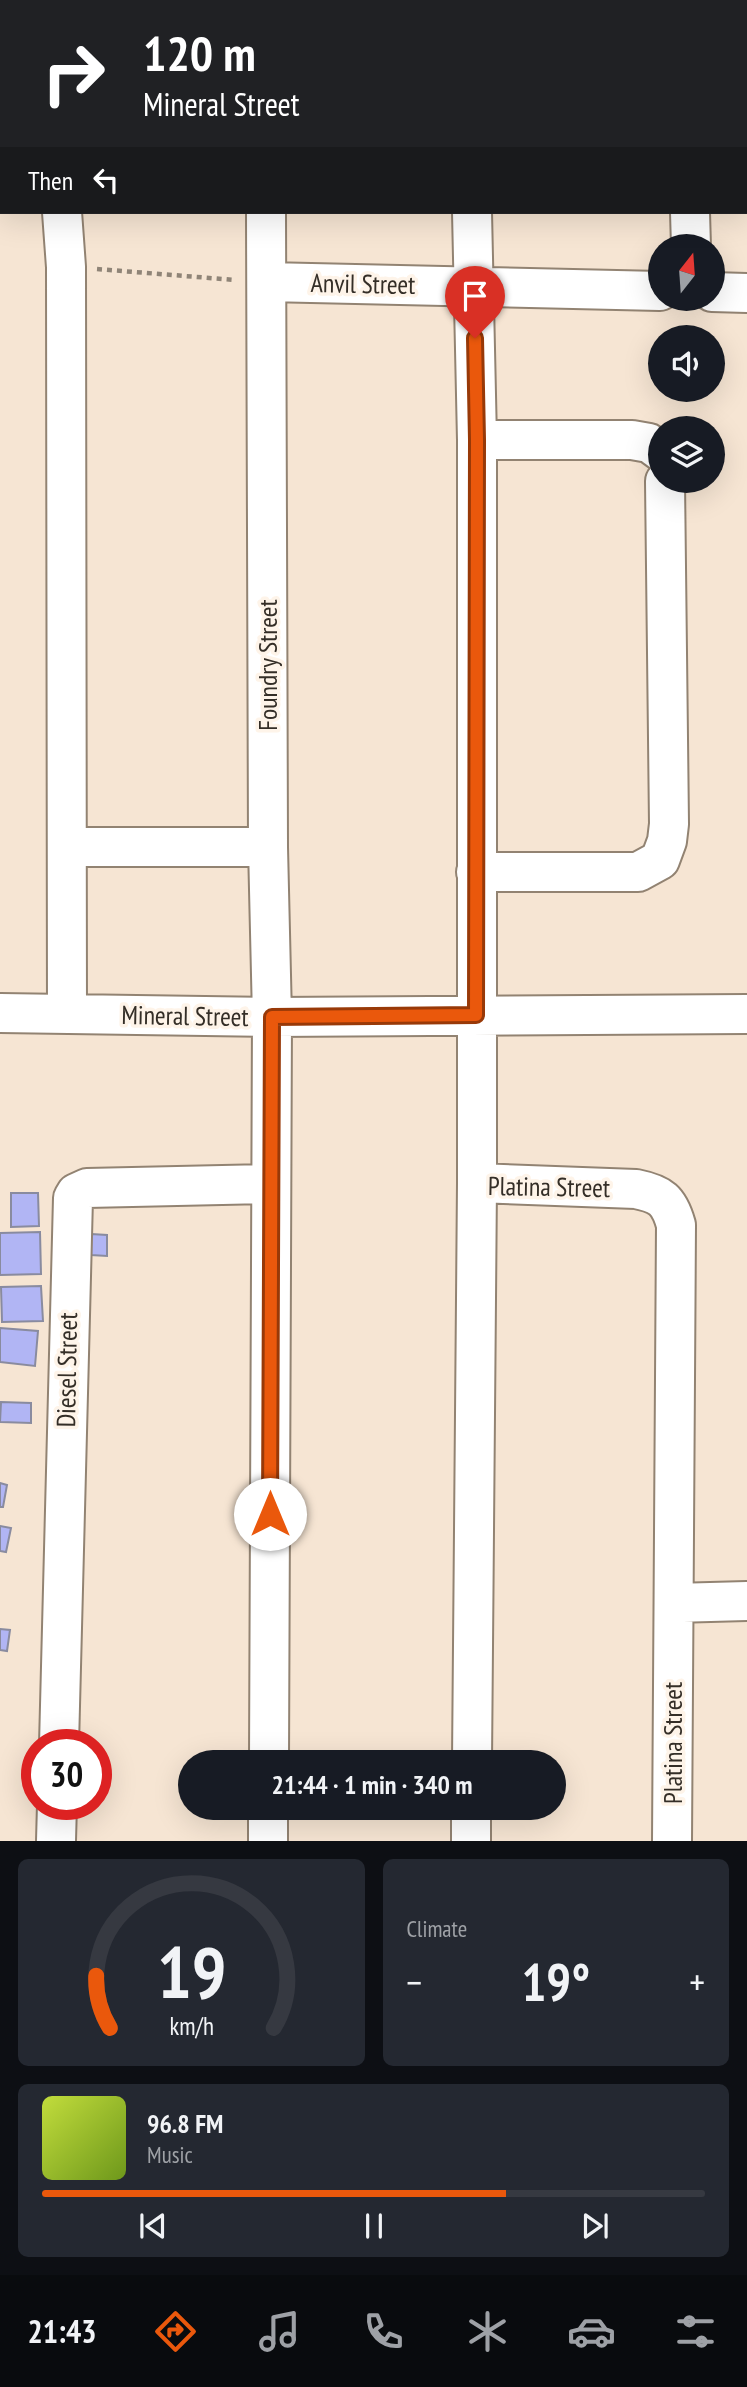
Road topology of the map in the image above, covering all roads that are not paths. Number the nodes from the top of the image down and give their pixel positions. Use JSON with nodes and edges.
{"nodes":[{"id":1,"x":62,"y":214,"type":"edge"},
{"id":2,"x":266,"y":214,"type":"edge"},
{"id":3,"x":472,"y":214,"type":"edge"},
{"id":4,"x":690,"y":214,"type":"edge"},
{"id":5,"x":691,"y":234,"type":"edge"},
{"id":6,"x":267,"y":282,"type":"junction"},
{"id":7,"x":474,"y":287,"type":"junction"},
{"id":8,"x":648,"y":291,"type":"edge"},
{"id":9,"x":725,"y":292,"type":"edge"},
{"id":10,"x":747,"y":293,"type":"edge"},
{"id":11,"x":477,"y":440,"type":"junction"},
{"id":12,"x":648,"y":443,"type":"edge"},
{"id":13,"x":665,"y":493,"type":"edge"},
{"id":14,"x":67,"y":847,"type":"junction"},
{"id":15,"x":268,"y":847,"type":"junction"},
{"id":16,"x":477,"y":872,"type":"junction"},
{"id":17,"x":0,"y":1013,"type":"edge"},
{"id":18,"x":67,"y":1014,"type":"junction"},
{"id":19,"x":747,"y":1014,"type":"edge"},
{"id":20,"x":476,"y":1015,"type":"junction"},
{"id":21,"x":272,"y":1017,"type":"junction"},
{"id":22,"x":477,"y":1183,"type":"junction"},
{"id":23,"x":271,"y":1184,"type":"junction"},
{"id":24,"x":747,"y":1601,"type":"edge"},
{"id":25,"x":674,"y":1603,"type":"junction"},
{"id":26,"x":59,"y":1729,"type":"edge"},
{"id":27,"x":269,"y":1750,"type":"edge"},
{"id":28,"x":472,"y":1750,"type":"edge"},
{"id":29,"x":57,"y":1820,"type":"edge"},
{"id":30,"x":268,"y":1820,"type":"edge"},
{"id":31,"x":471,"y":1820,"type":"edge"},
{"id":32,"x":57,"y":1841,"type":"edge"},
{"id":33,"x":268,"y":1841,"type":"edge"},
{"id":34,"x":471,"y":1841,"type":"edge"},
{"id":35,"x":672,"y":1841,"type":"edge"}],
"edges":[{"from":1,"to":14,"type":"street"},
{"from":2,"to":6,"type":"street","name":"Foundry Street"},
{"from":3,"to":7,"type":"street"},
{"from":4,"to":5,"type":"street"},
{"from":6,"to":7,"type":"street","name":"Anvil Street"},
{"from":6,"to":15,"type":"street","name":"Foundry Street"},
{"from":7,"to":8,"type":"street","name":"Anvil Street"},
{"from":7,"to":11,"type":"street"},
{"from":9,"to":10,"type":"street"},
{"from":11,"to":12,"type":"street"},
{"from":11,"to":16,"type":"street"},
{"from":13,"to":16,"type":"street"},
{"from":14,"to":15,"type":"street"},
{"from":14,"to":18,"type":"street"},
{"from":15,"to":21,"type":"street","name":"Foundry Street"},
{"from":16,"to":20,"type":"street"},
{"from":17,"to":18,"type":"street","name":"Mineral Street"},
{"from":18,"to":21,"type":"street","name":"Mineral Street"},
{"from":19,"to":20,"type":"street","name":"Mineral Street"},
{"from":20,"to":21,"type":"street","name":"Mineral Street"},
{"from":20,"to":22,"type":"street"},
{"from":21,"to":23,"type":"street"},
{"from":22,"to":25,"type":"street","name":"Platina Street"},
{"from":22,"to":28,"type":"street","name":"Platina Street"},
{"from":23,"to":26,"type":"street","name":"Diesel Street"},
{"from":23,"to":27,"type":"street"},
{"from":24,"to":25,"type":"street"},
{"from":25,"to":35,"type":"street","name":"Platina Street"},
{"from":29,"to":32,"type":"street"},
{"from":30,"to":33,"type":"street"},
{"from":31,"to":34,"type":"street"}]}
